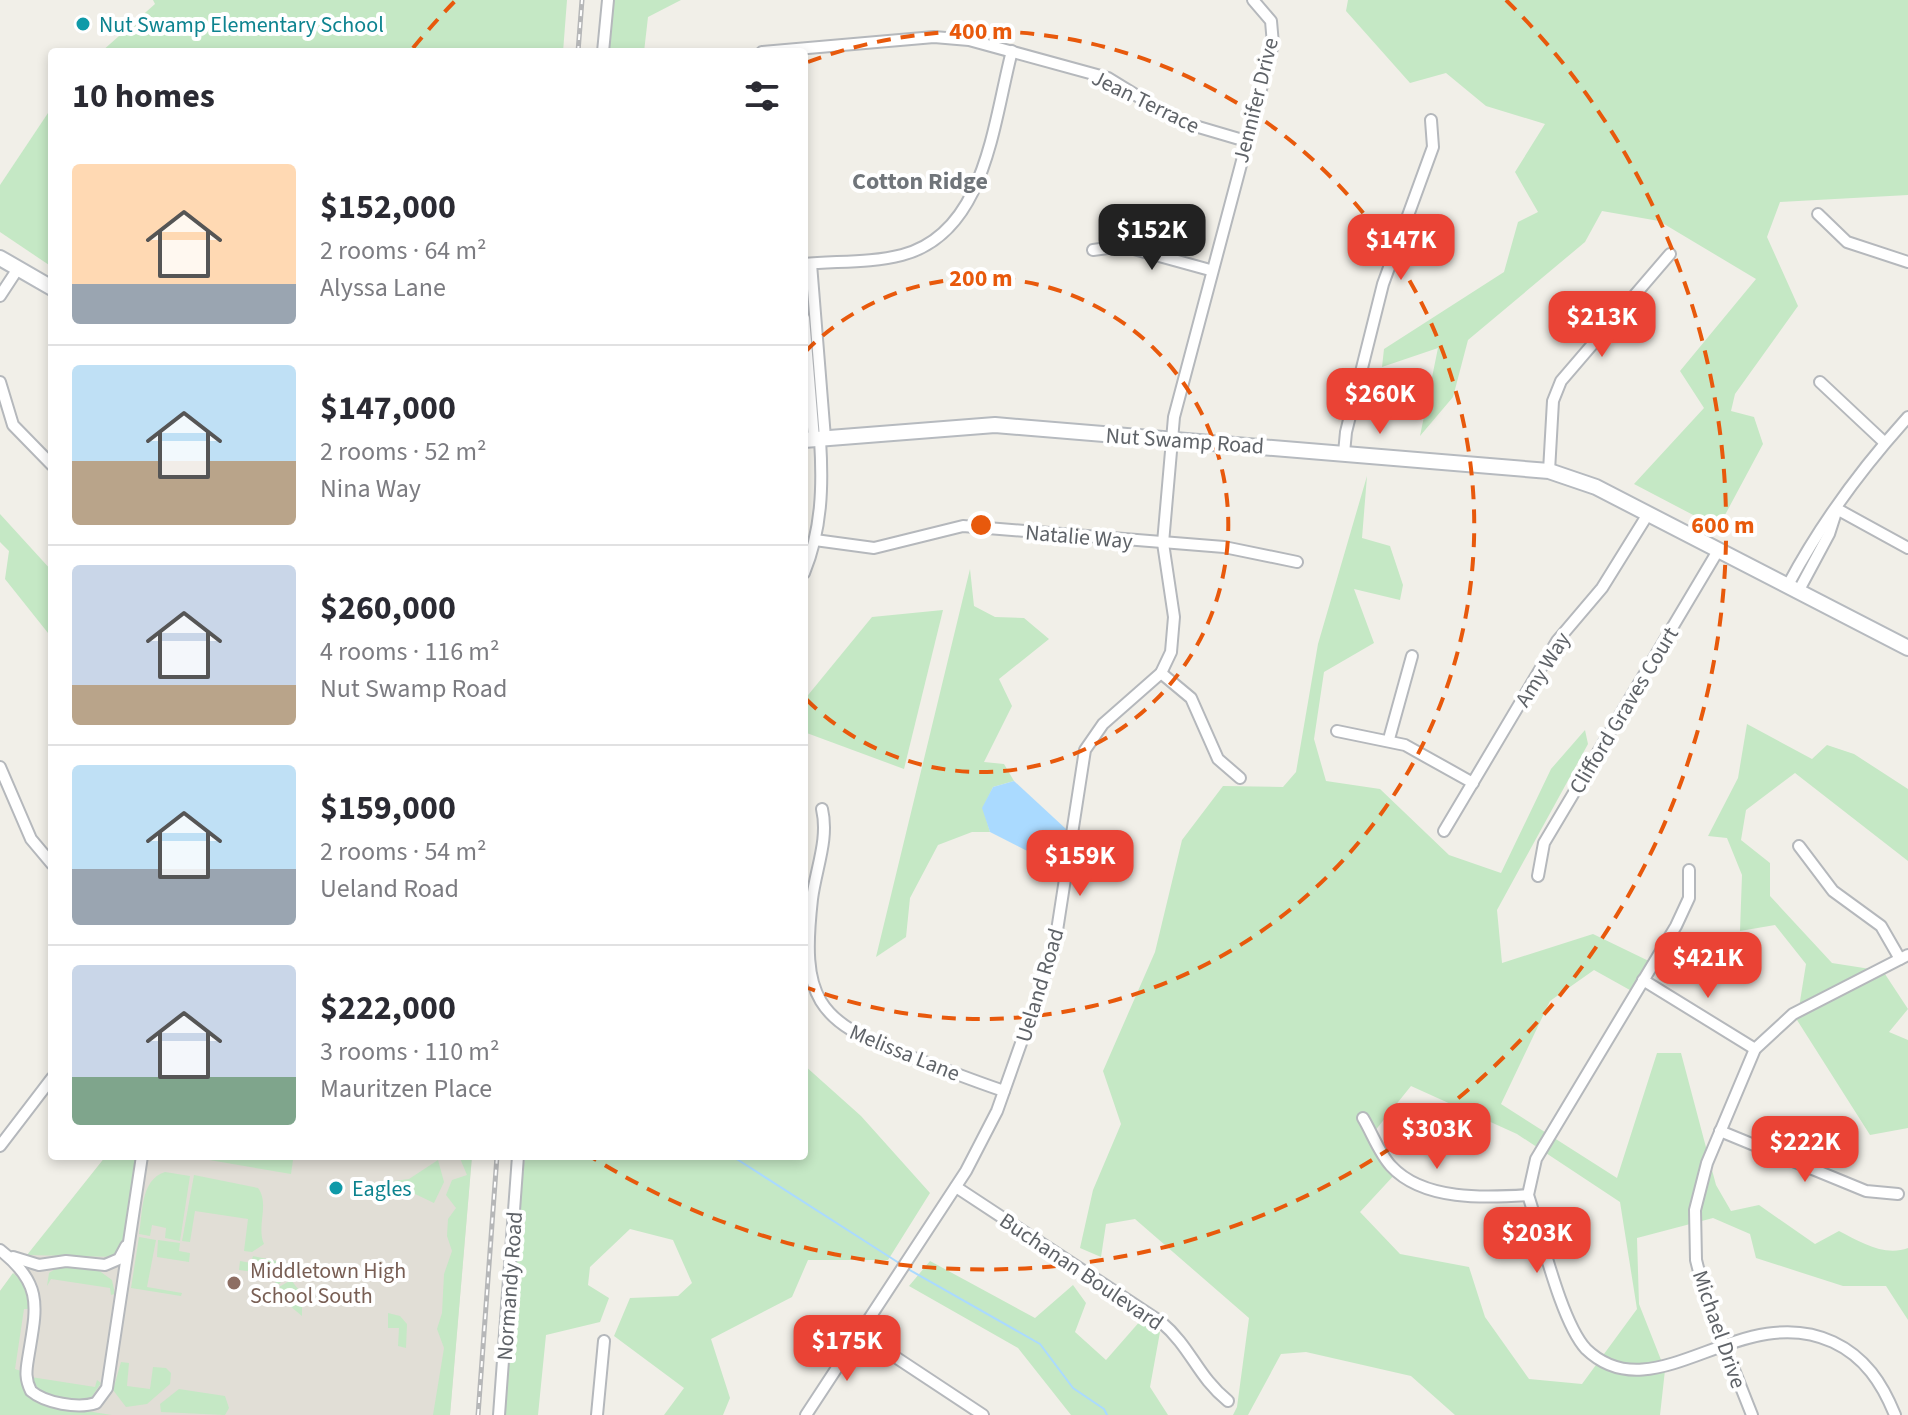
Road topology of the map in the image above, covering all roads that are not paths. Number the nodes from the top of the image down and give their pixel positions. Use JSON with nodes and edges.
{"nodes":[{"id":1,"x":608,"y":0,"type":"edge"},
{"id":2,"x":1253,"y":0,"type":"edge"},
{"id":3,"x":603,"y":48,"type":"edge"},
{"id":4,"x":808,"y":48,"type":"edge"},
{"id":5,"x":1012,"y":51,"type":"junction"},
{"id":6,"x":1431,"y":120,"type":"dead end"},
{"id":7,"x":1246,"y":141,"type":"junction"},
{"id":8,"x":1818,"y":214,"type":"dead end"},
{"id":9,"x":1093,"y":250,"type":"dead end"},
{"id":10,"x":1670,"y":254,"type":"dead end"},
{"id":11,"x":0,"y":258,"type":"edge"},
{"id":12,"x":1908,"y":262,"type":"edge"},
{"id":13,"x":808,"y":264,"type":"edge"},
{"id":14,"x":17,"y":270,"type":"junction"},
{"id":15,"x":1210,"y":270,"type":"junction"},
{"id":16,"x":48,"y":286,"type":"edge"},
{"id":17,"x":0,"y":296,"type":"edge"},
{"id":18,"x":808,"y":333,"type":"edge"},
{"id":19,"x":812,"y":348,"type":"junction"},
{"id":20,"x":0,"y":382,"type":"edge"},
{"id":21,"x":1820,"y":382,"type":"dead end"},
{"id":22,"x":1908,"y":417,"type":"edge"},
{"id":23,"x":816,"y":439,"type":"edge"},
{"id":24,"x":1172,"y":439,"type":"junction"},
{"id":25,"x":1884,"y":442,"type":"junction"},
{"id":26,"x":1344,"y":453,"type":"junction"},
{"id":27,"x":48,"y":461,"type":"edge"},
{"id":28,"x":1549,"y":471,"type":"junction"},
{"id":29,"x":1837,"y":509,"type":"junction"},
{"id":30,"x":1648,"y":514,"type":"junction"},
{"id":31,"x":815,"y":540,"type":"junction"},
{"id":32,"x":1163,"y":543,"type":"junction"},
{"id":33,"x":1908,"y":548,"type":"edge"},
{"id":34,"x":1719,"y":549,"type":"junction"},
{"id":35,"x":808,"y":561,"type":"edge"},
{"id":36,"x":1297,"y":562,"type":"dead end"},
{"id":37,"x":1794,"y":587,"type":"junction"},
{"id":38,"x":1908,"y":648,"type":"edge"},
{"id":39,"x":1412,"y":656,"type":"dead end"},
{"id":40,"x":1161,"y":673,"type":"junction"},
{"id":41,"x":1337,"y":731,"type":"dead end"},
{"id":42,"x":1389,"y":739,"type":"junction"},
{"id":43,"x":0,"y":767,"type":"edge"},
{"id":44,"x":1240,"y":778,"type":"dead end"},
{"id":45,"x":1473,"y":783,"type":"junction"},
{"id":46,"x":822,"y":809,"type":"dead end"},
{"id":47,"x":1444,"y":831,"type":"dead end"},
{"id":48,"x":1799,"y":846,"type":"dead end"},
{"id":49,"x":48,"y":859,"type":"edge"},
{"id":50,"x":1689,"y":870,"type":"dead end"},
{"id":51,"x":1538,"y":876,"type":"dead end"},
{"id":52,"x":808,"y":898,"type":"edge"},
{"id":53,"x":1904,"y":957,"type":"edge"},
{"id":54,"x":1643,"y":980,"type":"junction"},
{"id":55,"x":1755,"y":1049,"type":"junction"},
{"id":56,"x":48,"y":1083,"type":"edge"},
{"id":57,"x":1004,"y":1091,"type":"junction"},
{"id":58,"x":1363,"y":1118,"type":"dead end"},
{"id":59,"x":1720,"y":1131,"type":"junction"},
{"id":60,"x":0,"y":1146,"type":"edge"},
{"id":61,"x":141,"y":1160,"type":"edge"},
{"id":62,"x":518,"y":1160,"type":"edge"},
{"id":63,"x":956,"y":1187,"type":"junction"},
{"id":64,"x":1898,"y":1194,"type":"dead end"},
{"id":65,"x":1528,"y":1195,"type":"junction"},
{"id":66,"x":130,"y":1234,"type":"junction"},
{"id":67,"x":2,"y":1252,"type":"edge"},
{"id":68,"x":859,"y":1333,"type":"junction"},
{"id":69,"x":604,"y":1341,"type":"dead end"},
{"id":70,"x":1725,"y":1347,"type":"junction"},
{"id":71,"x":1228,"y":1401,"type":"dead end"},
{"id":72,"x":499,"y":1415,"type":"edge"},
{"id":73,"x":597,"y":1415,"type":"edge"},
{"id":74,"x":806,"y":1415,"type":"edge"},
{"id":75,"x":983,"y":1415,"type":"edge"},
{"id":76,"x":1752,"y":1415,"type":"edge"},
{"id":77,"x":1895,"y":1415,"type":"edge"}],
"edges":[{"from":1,"to":3,"type":"street"},
{"from":2,"to":7,"type":"street","name":"Jennifer Drive"},
{"from":4,"to":5,"type":"street","name":"Jean Terrace"},
{"from":5,"to":7,"type":"street","name":"Jean Terrace"},
{"from":5,"to":13,"type":"street"},
{"from":6,"to":26,"type":"street"},
{"from":7,"to":15,"type":"street","name":"Jennifer Drive"},
{"from":8,"to":12,"type":"street"},
{"from":9,"to":15,"type":"street"},
{"from":10,"to":28,"type":"street"},
{"from":11,"to":14,"type":"main road"},
{"from":13,"to":19,"type":"street"},
{"from":14,"to":16,"type":"main road"},
{"from":14,"to":17,"type":"street"},
{"from":15,"to":24,"type":"street","name":"Jennifer Drive"},
{"from":18,"to":19,"type":"street"},
{"from":19,"to":23,"type":"street"},
{"from":20,"to":27,"type":"street"},
{"from":21,"to":25,"type":"street"},
{"from":22,"to":25,"type":"street"},
{"from":23,"to":24,"type":"main road","name":"Nut Swamp Road"},
{"from":23,"to":31,"type":"street"},
{"from":24,"to":26,"type":"main road","name":"Nut Swamp Road"},
{"from":24,"to":32,"type":"street"},
{"from":25,"to":29,"type":"street"},
{"from":26,"to":28,"type":"main road","name":"Nut Swamp Road"},
{"from":28,"to":30,"type":"main road","name":"Nut Swamp Road"},
{"from":29,"to":33,"type":"street"},
{"from":29,"to":37,"type":"street"},
{"from":30,"to":34,"type":"main road","name":"Nut Swamp Road"},
{"from":30,"to":45,"type":"street","name":"Amy Way"},
{"from":31,"to":32,"type":"street","name":"Natalie Way"},
{"from":31,"to":35,"type":"street"},
{"from":32,"to":36,"type":"street","name":"Natalie Way"},
{"from":32,"to":40,"type":"street"},
{"from":34,"to":37,"type":"main road","name":"Nut Swamp Road"},
{"from":34,"to":51,"type":"street","name":"Clifford Graves Court"},
{"from":37,"to":38,"type":"main road","name":"Nut Swamp Road"},
{"from":39,"to":42,"type":"street"},
{"from":40,"to":44,"type":"street"},
{"from":40,"to":57,"type":"street","name":"Ueland Road"},
{"from":41,"to":42,"type":"street"},
{"from":42,"to":45,"type":"street"},
{"from":43,"to":49,"type":"street"},
{"from":45,"to":47,"type":"street","name":"Amy Way"},
{"from":46,"to":52,"type":"street","name":"Melissa Lane"},
{"from":48,"to":53,"type":"street"},
{"from":50,"to":54,"type":"street"},
{"from":52,"to":57,"type":"street","name":"Melissa Lane"},
{"from":53,"to":55,"type":"street","name":"Michael Drive"},
{"from":54,"to":55,"type":"street"},
{"from":54,"to":65,"type":"street"},
{"from":55,"to":59,"type":"street","name":"Michael Drive"},
{"from":56,"to":60,"type":"street"},
{"from":57,"to":63,"type":"street","name":"Ueland Road"},
{"from":58,"to":65,"type":"street"},
{"from":59,"to":64,"type":"street"},
{"from":59,"to":70,"type":"street","name":"Michael Drive"},
{"from":61,"to":66,"type":"street"},
{"from":62,"to":72,"type":"street","name":"Normandy Road"},
{"from":63,"to":68,"type":"street","name":"Ueland Road"},
{"from":63,"to":71,"type":"street","name":"Buchanan Boulevard"},
{"from":65,"to":70,"type":"street"},
{"from":66,"to":67,"type":"street"},
{"from":66,"to":67,"type":"street"},
{"from":68,"to":74,"type":"street","name":"Ueland Road"},
{"from":68,"to":75,"type":"street"},
{"from":69,"to":73,"type":"street"},
{"from":70,"to":76,"type":"street","name":"Michael Drive"},
{"from":70,"to":77,"type":"street"}]}
